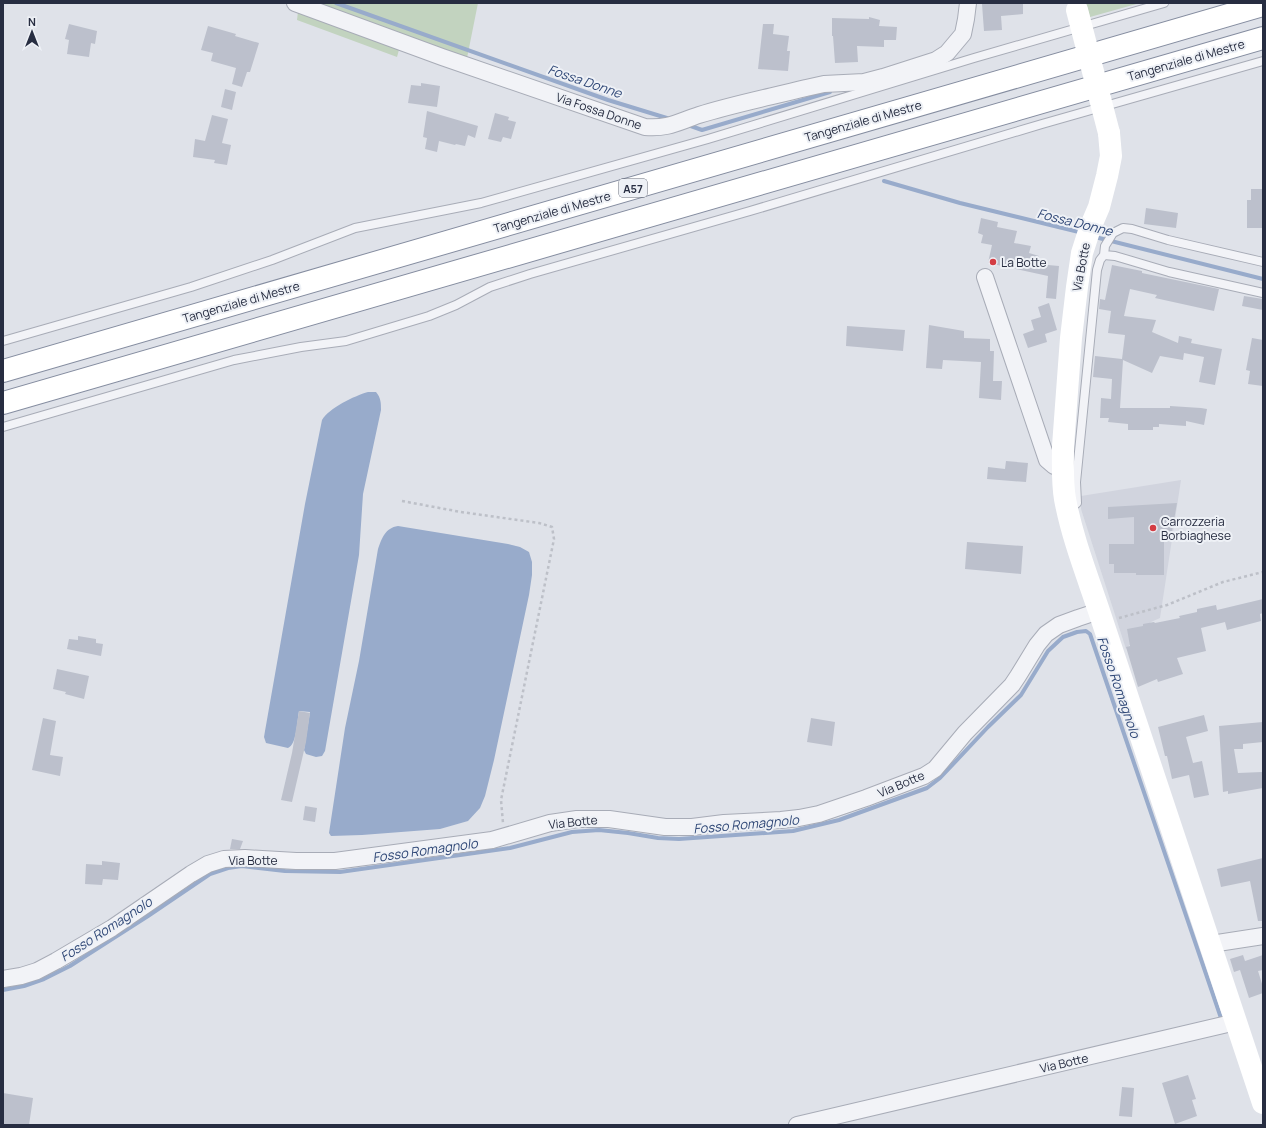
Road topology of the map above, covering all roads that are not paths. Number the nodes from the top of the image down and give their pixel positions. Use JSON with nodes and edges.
{"nodes":[{"id":1,"x":295,"y":3,"type":"edge"},
{"id":2,"x":968,"y":3,"type":"edge"},
{"id":3,"x":1164,"y":3,"type":"edge"},
{"id":4,"x":1263,"y":5,"type":"edge"},
{"id":5,"x":1075,"y":7,"type":"edge"},
{"id":6,"x":1263,"y":38,"type":"edge"},
{"id":7,"x":1263,"y":61,"type":"edge"},
{"id":8,"x":1093,"y":239,"type":"junction"},
{"id":9,"x":1104,"y":256,"type":"junction"},
{"id":10,"x":1263,"y":262,"type":"edge"},
{"id":11,"x":985,"y":277,"type":"dead end"},
{"id":12,"x":1263,"y":293,"type":"edge"},
{"id":13,"x":3,"y":341,"type":"edge"},
{"id":14,"x":3,"y":371,"type":"edge"},
{"id":15,"x":3,"y":403,"type":"edge"},
{"id":16,"x":3,"y":427,"type":"edge"},
{"id":17,"x":1062,"y":467,"type":"junction"},
{"id":18,"x":1068,"y":510,"type":"junction"},
{"id":19,"x":1101,"y":616,"type":"junction"},
{"id":20,"x":1263,"y":936,"type":"edge"},
{"id":21,"x":1211,"y":944,"type":"junction"},
{"id":22,"x":3,"y":979,"type":"edge"},
{"id":23,"x":1236,"y":1022,"type":"junction"},
{"id":24,"x":1263,"y":1103,"type":"edge"},
{"id":25,"x":797,"y":1125,"type":"edge"}],
"edges":[{"from":1,"to":2,"type":"street","name":"Via Fossa Donne"},
{"from":3,"to":13,"type":"lane"},
{"from":4,"to":14,"type":"main road","name":"Tangenziale di Mestre","number":"A57"},
{"from":5,"to":8,"type":"main road","name":"Via Botte","bridge":true},
{"from":6,"to":15,"type":"main road","name":"Tangenziale di Mestre"},
{"from":7,"to":16,"type":"lane"},
{"from":8,"to":9,"type":"lane","name":"Via Botte"},
{"from":8,"to":10,"type":"lane","name":"Via Botte"},
{"from":8,"to":17,"type":"main road","name":"Via Botte"},
{"from":9,"to":12,"type":"lane","name":"Via Botte"},
{"from":9,"to":18,"type":"lane","name":"Via Botte"},
{"from":11,"to":17,"type":"street"},
{"from":17,"to":18,"type":"main road","name":"Via Botte"},
{"from":18,"to":19,"type":"main road","name":"Via Botte"},
{"from":19,"to":21,"type":"main road","name":"Via Botte"},
{"from":19,"to":22,"type":"street","name":"Via Botte"},
{"from":20,"to":21,"type":"street"},
{"from":21,"to":23,"type":"main road","name":"Via Botte"},
{"from":23,"to":24,"type":"main road","name":"Via Botte"},
{"from":23,"to":25,"type":"street","name":"Via Botte"}]}
